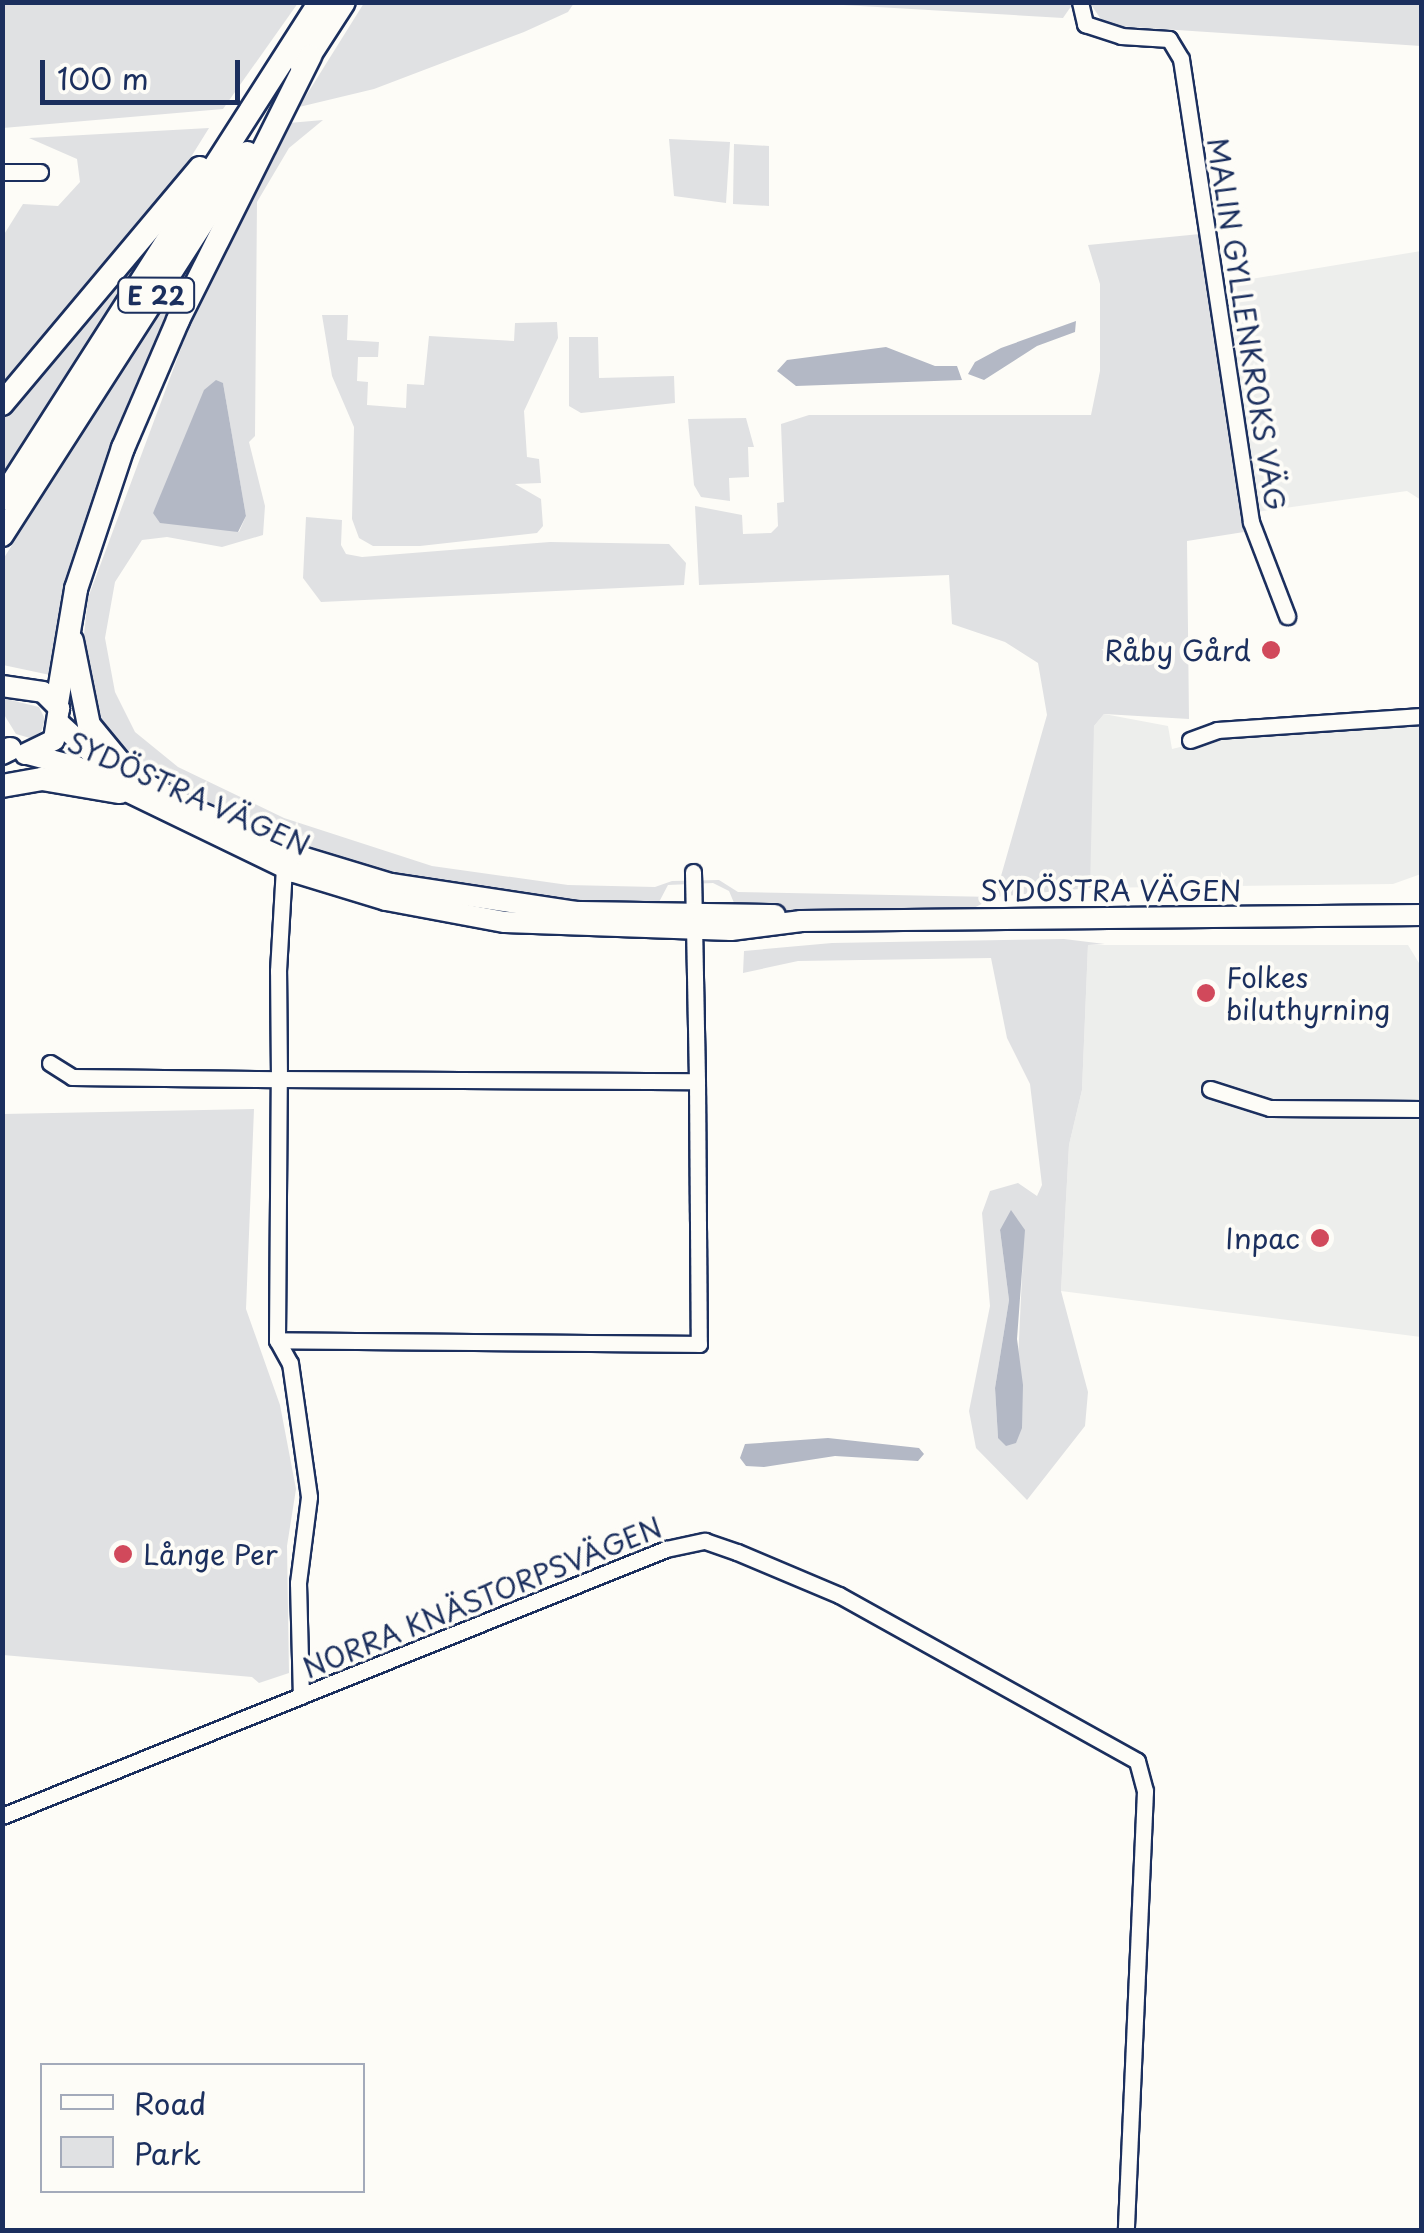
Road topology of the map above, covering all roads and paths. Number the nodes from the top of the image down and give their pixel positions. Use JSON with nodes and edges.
{"nodes":[{"id":1,"x":320,"y":2,"type":"edge"},
{"id":2,"x":344,"y":2,"type":"edge"},
{"id":3,"x":1080,"y":2,"type":"edge"},
{"id":4,"x":310,"y":56,"type":"junction"},
{"id":5,"x":260,"y":97,"type":"junction"},
{"id":6,"x":2,"y":172,"type":"edge"},
{"id":7,"x":40,"y":172,"type":"dead end"},
{"id":8,"x":2,"y":404,"type":"edge"},
{"id":9,"x":2,"y":499,"type":"edge"},
{"id":10,"x":2,"y":536,"type":"edge"},
{"id":11,"x":1287,"y":616,"type":"dead end"},
{"id":12,"x":69,"y":618,"type":"junction"},
{"id":13,"x":2,"y":686,"type":"edge"},
{"id":14,"x":59,"y":714,"type":"junction"},
{"id":15,"x":1422,"y":716,"type":"edge"},
{"id":16,"x":1190,"y":740,"type":"dead end"},
{"id":17,"x":11,"y":749,"type":"edge"},
{"id":18,"x":125,"y":784,"type":"junction"},
{"id":19,"x":2,"y":786,"type":"edge"},
{"id":20,"x":284,"y":868,"type":"junction"},
{"id":21,"x":693,"y":872,"type":"dead end"},
{"id":22,"x":1422,"y":915,"type":"edge"},
{"id":23,"x":695,"y":921,"type":"junction"},
{"id":24,"x":50,"y":1062,"type":"dead end"},
{"id":25,"x":279,"y":1079,"type":"junction"},
{"id":26,"x":697,"y":1081,"type":"junction"},
{"id":27,"x":1210,"y":1088,"type":"dead end"},
{"id":28,"x":1422,"y":1109,"type":"edge"},
{"id":29,"x":277,"y":1340,"type":"junction"},
{"id":30,"x":301,"y":1696,"type":"junction"},
{"id":31,"x":2,"y":1816,"type":"edge"},
{"id":32,"x":1126,"y":2230,"type":"edge"}],
"edges":[{"from":1,"to":5,"type":"highway","number":"E 22"},
{"from":2,"to":4,"type":"highway","number":"E 22"},
{"from":3,"to":11,"type":"street","name":"MALIN GYLLENKROKS VÄG"},
{"from":4,"to":10,"type":"highway","number":"E 22"},
{"from":4,"to":12,"type":"highway"},
{"from":5,"to":8,"type":"highway"},
{"from":5,"to":9,"type":"highway","number":"E 22"},
{"from":6,"to":7,"type":"street"},
{"from":12,"to":14,"type":"highway"},
{"from":12,"to":18,"type":"highway"},
{"from":13,"to":14,"type":"main road"},
{"from":14,"to":17,"type":"main road"},
{"from":14,"to":18,"type":"main road","name":"SYDÖSTRA VÄGEN"},
{"from":15,"to":16,"type":"street"},
{"from":17,"to":18,"type":"main road","name":"SYDÖSTRA VÄGEN"},
{"from":18,"to":19,"type":"highway"},
{"from":18,"to":20,"type":"main road","name":"SYDÖSTRA VÄGEN"},
{"from":18,"to":23,"type":"main road","name":"SYDÖSTRA VÄGEN"},
{"from":20,"to":23,"type":"main road","name":"SYDÖSTRA VÄGEN"},
{"from":20,"to":25,"type":"street"},
{"from":21,"to":23,"type":"street"},
{"from":22,"to":23,"type":"main road","name":"SYDÖSTRA VÄGEN"},
{"from":23,"to":26,"type":"street"},
{"from":24,"to":25,"type":"street"},
{"from":25,"to":26,"type":"street"},
{"from":25,"to":29,"type":"street"},
{"from":26,"to":29,"type":"street"},
{"from":27,"to":28,"type":"street"},
{"from":29,"to":30,"type":"street"},
{"from":30,"to":31,"type":"street","name":"NORRA KNÄSTORPSVÄGEN"},
{"from":30,"to":32,"type":"street","name":"NORRA KNÄSTORPSVÄGEN"}]}
